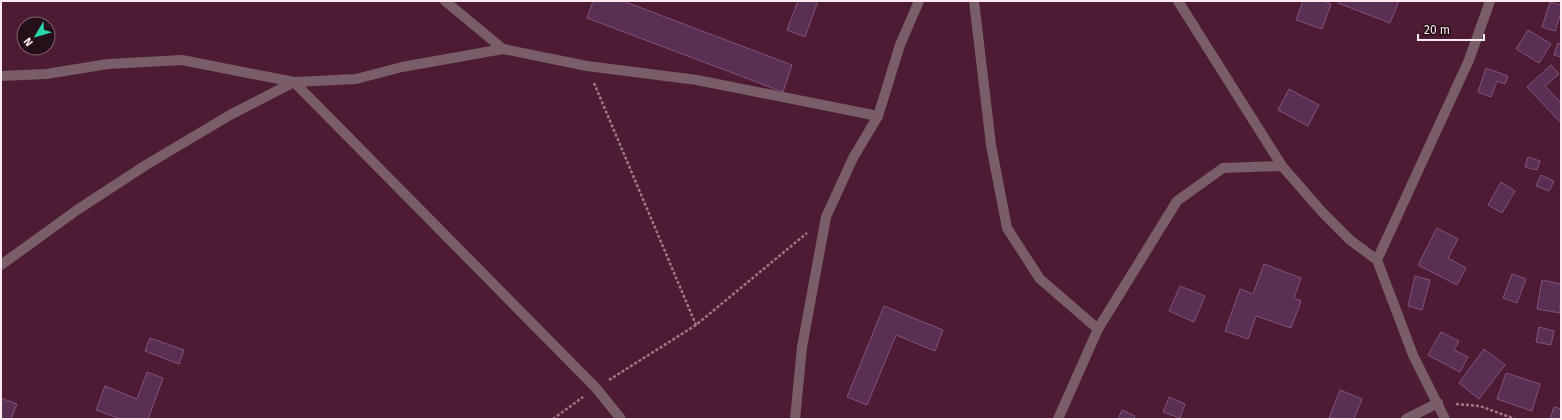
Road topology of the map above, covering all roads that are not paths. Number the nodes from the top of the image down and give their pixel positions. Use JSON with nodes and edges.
{"nodes":[{"id":1,"x":445,"y":1,"type":"edge"},
{"id":2,"x":919,"y":1,"type":"edge"},
{"id":3,"x":974,"y":1,"type":"edge"},
{"id":4,"x":1178,"y":1,"type":"edge"},
{"id":5,"x":1490,"y":1,"type":"edge"},
{"id":6,"x":503,"y":49,"type":"junction"},
{"id":7,"x":1,"y":76,"type":"edge"},
{"id":8,"x":294,"y":82,"type":"junction"},
{"id":9,"x":878,"y":116,"type":"junction"},
{"id":10,"x":1282,"y":166,"type":"junction"},
{"id":11,"x":1377,"y":260,"type":"junction"},
{"id":12,"x":1,"y":265,"type":"edge"},
{"id":13,"x":1098,"y":329,"type":"junction"},
{"id":14,"x":1438,"y":403,"type":"junction"},
{"id":15,"x":621,"y":419,"type":"edge"},
{"id":16,"x":794,"y":419,"type":"edge"},
{"id":17,"x":1058,"y":419,"type":"edge"},
{"id":18,"x":1406,"y":419,"type":"edge"},
{"id":19,"x":1445,"y":419,"type":"edge"}],
"edges":[{"from":1,"to":6,"type":"street"},
{"from":2,"to":9,"type":"street"},
{"from":3,"to":13,"type":"street"},
{"from":4,"to":10,"type":"street"},
{"from":5,"to":11,"type":"street"},
{"from":6,"to":8,"type":"street"},
{"from":6,"to":9,"type":"street"},
{"from":7,"to":8,"type":"street"},
{"from":8,"to":12,"type":"street"},
{"from":8,"to":15,"type":"street"},
{"from":9,"to":16,"type":"street"},
{"from":10,"to":11,"type":"street"},
{"from":10,"to":13,"type":"street"},
{"from":11,"to":14,"type":"street"},
{"from":13,"to":17,"type":"street"},
{"from":14,"to":18,"type":"street"},
{"from":14,"to":19,"type":"street"}]}
